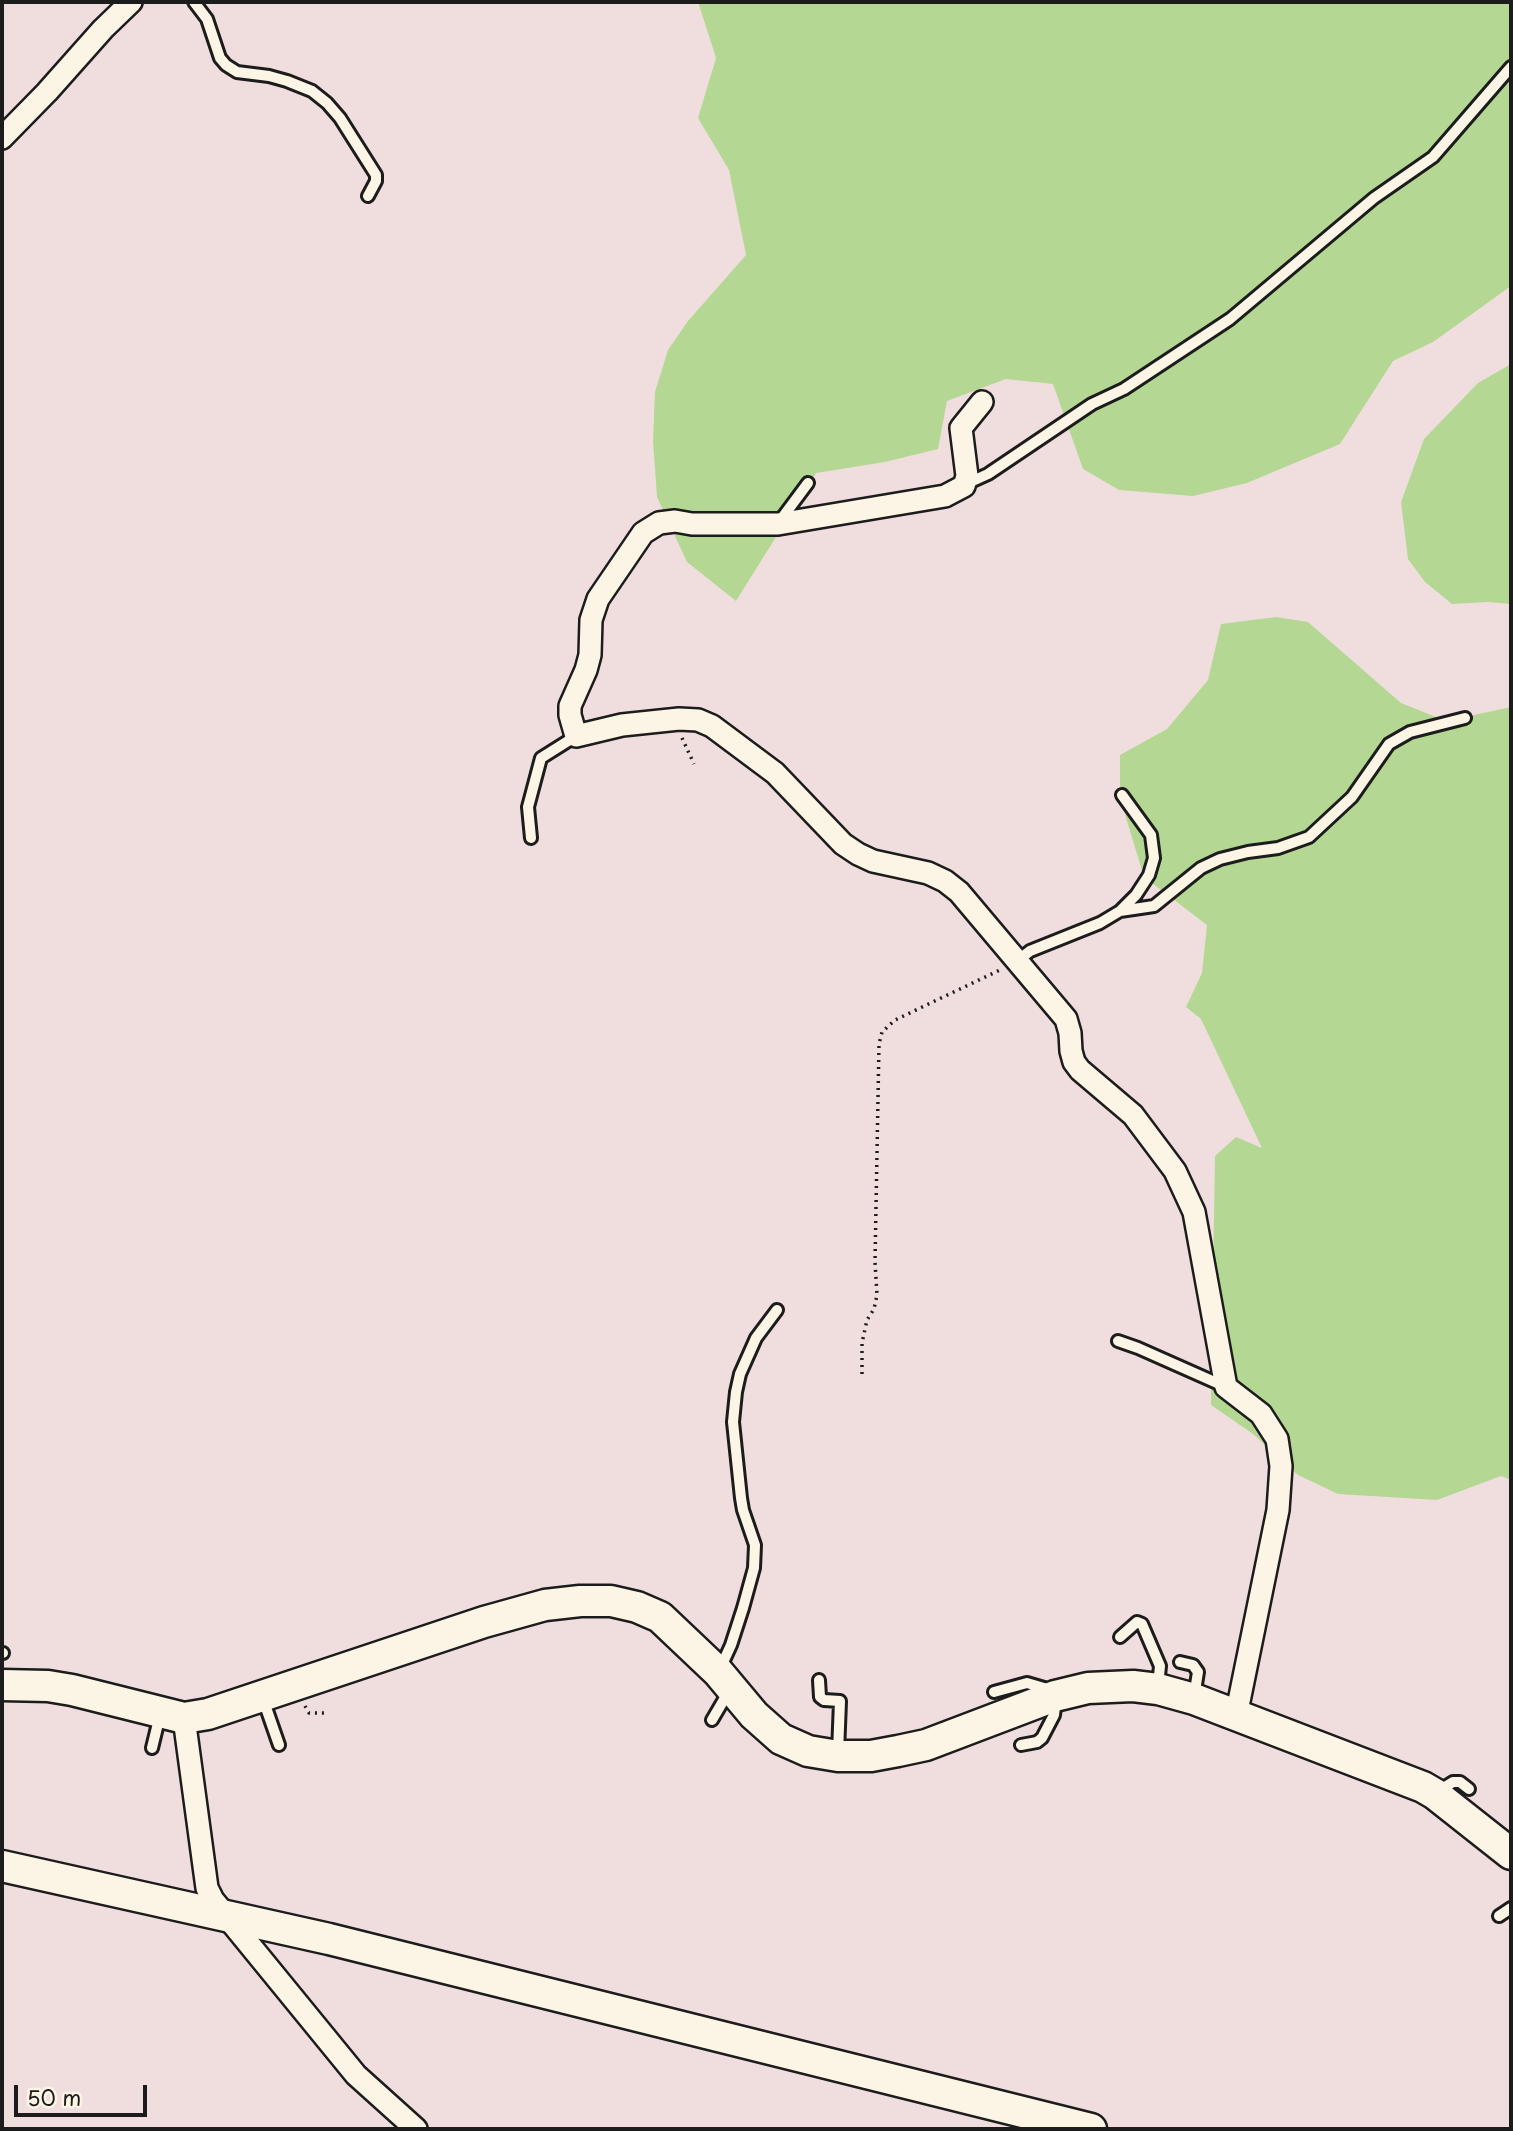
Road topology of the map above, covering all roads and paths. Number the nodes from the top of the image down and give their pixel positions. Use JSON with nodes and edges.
{"nodes":[{"id":1,"x":131,"y":2,"type":"edge"},
{"id":2,"x":194,"y":2,"type":"edge"},
{"id":3,"x":1511,"y":67,"type":"edge"},
{"id":4,"x":2,"y":138,"type":"edge"},
{"id":5,"x":368,"y":195,"type":"dead end"},
{"id":6,"x":982,"y":402,"type":"dead end"},
{"id":7,"x":808,"y":483,"type":"dead end"},
{"id":8,"x":964,"y":486,"type":"junction"},
{"id":9,"x":778,"y":524,"type":"junction"},
{"id":10,"x":1465,"y":718,"type":"dead end"},
{"id":11,"x":679,"y":719,"type":"junction"},
{"id":12,"x":576,"y":736,"type":"junction"},
{"id":13,"x":694,"y":764,"type":"dead end"},
{"id":14,"x":1122,"y":795,"type":"dead end"},
{"id":15,"x":531,"y":838,"type":"dead end"},
{"id":16,"x":1120,"y":911,"type":"junction"},
{"id":17,"x":1016,"y":962,"type":"junction"},
{"id":18,"x":777,"y":1310,"type":"dead end"},
{"id":19,"x":1118,"y":1341,"type":"dead end"},
{"id":20,"x":862,"y":1374,"type":"dead end"},
{"id":21,"x":1226,"y":1387,"type":"junction"},
{"id":22,"x":1121,"y":1637,"type":"dead end"},
{"id":23,"x":1180,"y":1662,"type":"dead end"},
{"id":24,"x":724,"y":1680,"type":"junction"},
{"id":25,"x":819,"y":1680,"type":"dead end"},
{"id":26,"x":2,"y":1685,"type":"edge"},
{"id":27,"x":1158,"y":1689,"type":"junction"},
{"id":28,"x":994,"y":1692,"type":"dead end"},
{"id":29,"x":262,"y":1696,"type":"junction"},
{"id":30,"x":1052,"y":1697,"type":"junction"},
{"id":31,"x":1194,"y":1699,"type":"junction"},
{"id":32,"x":173,"y":1715,"type":"junction"},
{"id":33,"x":1236,"y":1716,"type":"junction"},
{"id":34,"x":712,"y":1720,"type":"dead end"},
{"id":35,"x":279,"y":1745,"type":"dead end"},
{"id":36,"x":1021,"y":1745,"type":"dead end"},
{"id":37,"x":152,"y":1748,"type":"dead end"},
{"id":38,"x":838,"y":1756,"type":"junction"},
{"id":39,"x":1469,"y":1789,"type":"dead end"},
{"id":40,"x":1435,"y":1794,"type":"junction"},
{"id":41,"x":1511,"y":1854,"type":"edge"},
{"id":42,"x":2,"y":1866,"type":"edge"},
{"id":43,"x":1511,"y":1908,"type":"edge"},
{"id":44,"x":224,"y":1915,"type":"junction"},
{"id":45,"x":1499,"y":1916,"type":"dead end"},
{"id":46,"x":416,"y":2129,"type":"edge"},
{"id":47,"x":1091,"y":2129,"type":"edge"}],
"edges":[{"from":1,"to":4,"type":"street"},
{"from":2,"to":5,"type":"lane"},
{"from":3,"to":8,"type":"lane"},
{"from":6,"to":8,"type":"street"},
{"from":7,"to":9,"type":"lane"},
{"from":8,"to":9,"type":"street"},
{"from":9,"to":12,"type":"street"},
{"from":10,"to":16,"type":"lane"},
{"from":11,"to":12,"type":"street"},
{"from":11,"to":13,"type":"path"},
{"from":11,"to":17,"type":"street"},
{"from":12,"to":15,"type":"lane"},
{"from":14,"to":16,"type":"lane"},
{"from":16,"to":17,"type":"lane"},
{"from":17,"to":20,"type":"path"},
{"from":17,"to":21,"type":"street"},
{"from":18,"to":24,"type":"lane"},
{"from":19,"to":21,"type":"lane"},
{"from":21,"to":33,"type":"street"},
{"from":22,"to":27,"type":"lane"},
{"from":23,"to":31,"type":"lane"},
{"from":24,"to":29,"type":"street"},
{"from":24,"to":34,"type":"lane"},
{"from":24,"to":38,"type":"street"},
{"from":25,"to":38,"type":"lane"},
{"from":26,"to":32,"type":"street"},
{"from":27,"to":30,"type":"street"},
{"from":27,"to":31,"type":"street"},
{"from":28,"to":30,"type":"lane"},
{"from":29,"to":32,"type":"street"},
{"from":29,"to":35,"type":"lane"},
{"from":30,"to":36,"type":"lane"},
{"from":30,"to":38,"type":"street"},
{"from":31,"to":33,"type":"street"},
{"from":32,"to":37,"type":"lane"},
{"from":32,"to":44,"type":"street"},
{"from":33,"to":40,"type":"street"},
{"from":39,"to":40,"type":"lane"},
{"from":40,"to":41,"type":"street"},
{"from":42,"to":44,"type":"street"},
{"from":43,"to":45,"type":"lane"},
{"from":44,"to":46,"type":"street"},
{"from":44,"to":47,"type":"street"}]}
